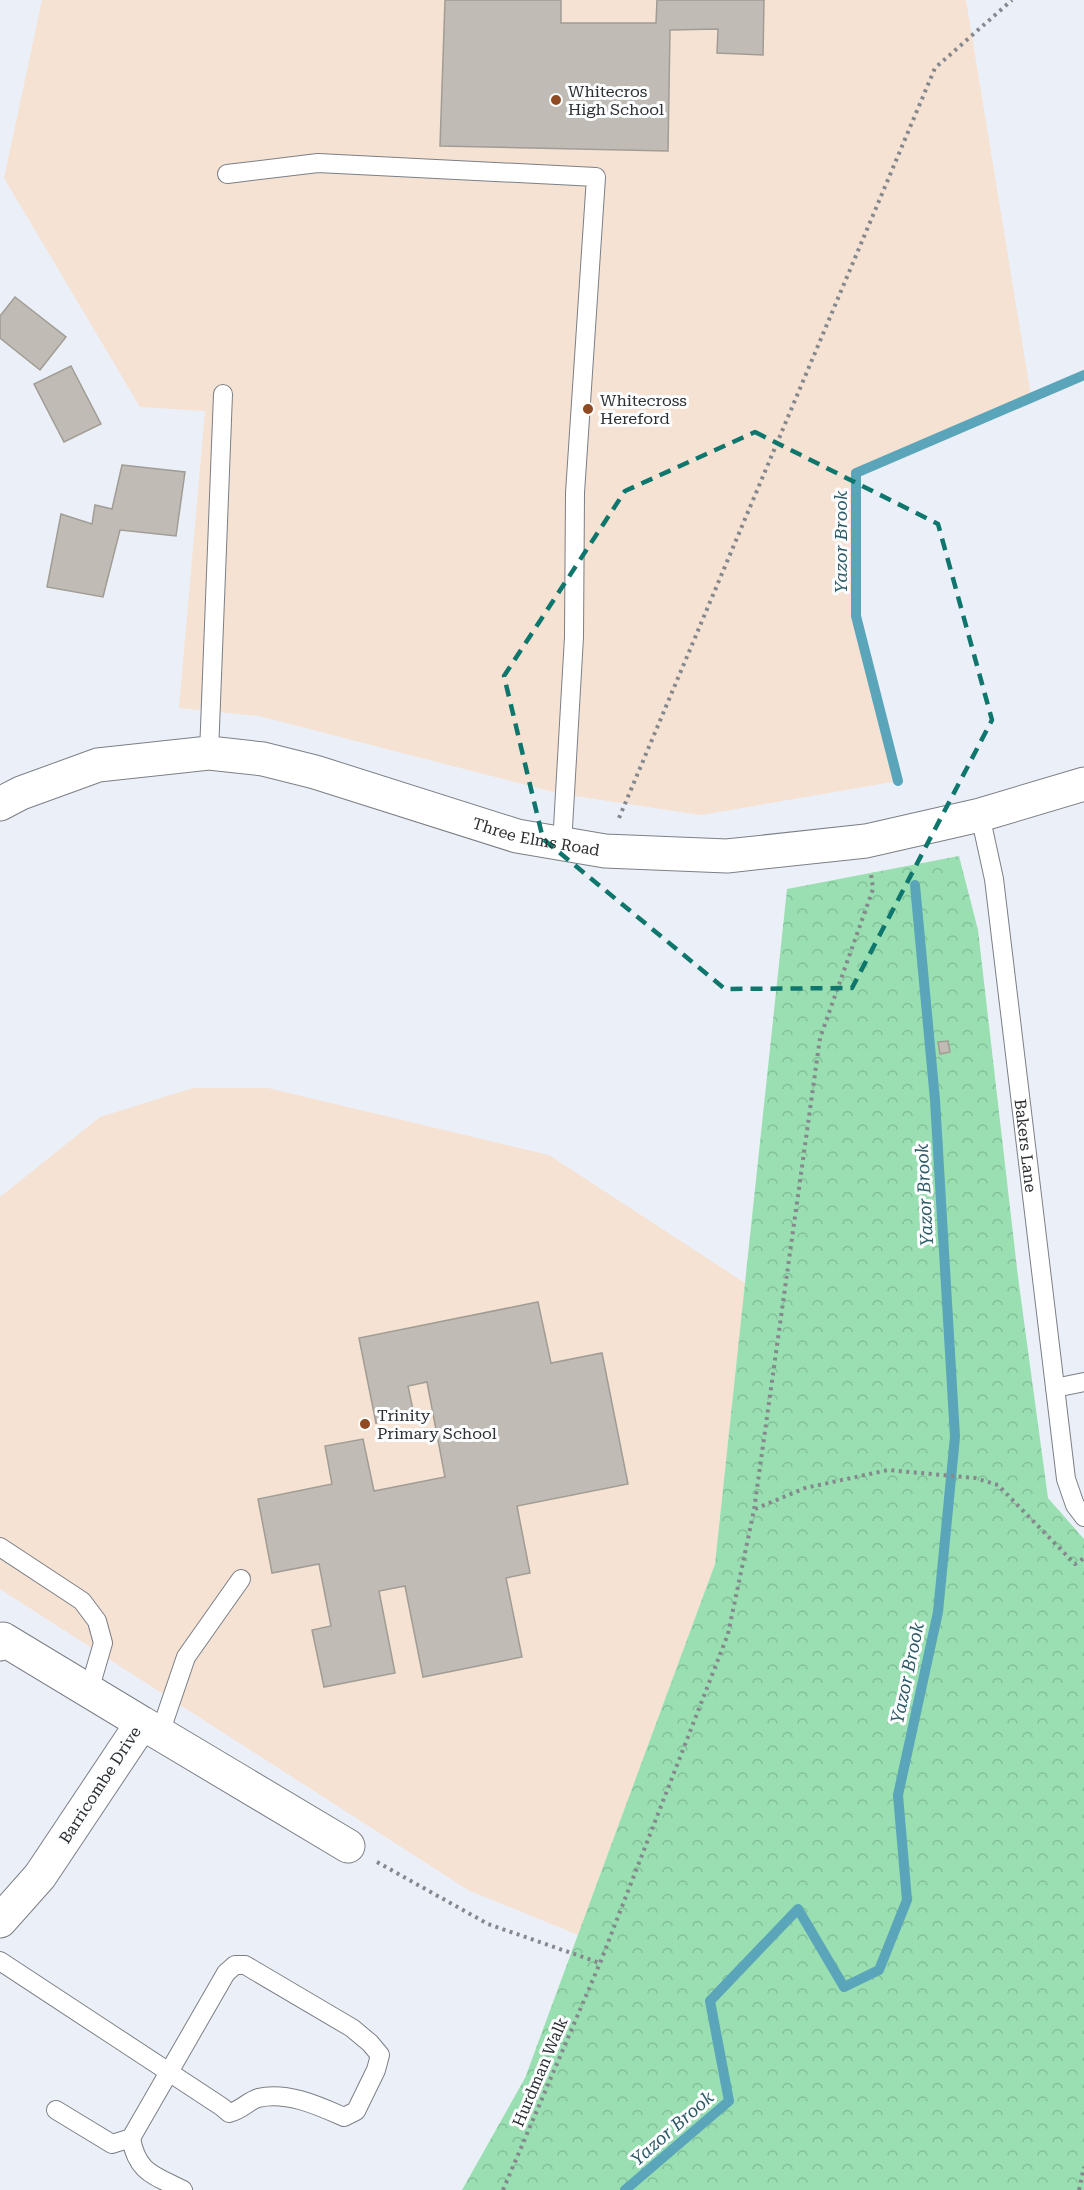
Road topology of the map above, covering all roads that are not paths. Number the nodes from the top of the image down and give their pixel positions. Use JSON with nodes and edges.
{"nodes":[{"id":1,"x":228,"y":174,"type":"dead end"},
{"id":2,"x":223,"y":394,"type":"dead end"},
{"id":3,"x":209,"y":753,"type":"junction"},
{"id":4,"x":1084,"y":784,"type":"edge"},
{"id":5,"x":0,"y":804,"type":"edge"},
{"id":6,"x":980,"y":815,"type":"junction"},
{"id":7,"x":562,"y":845,"type":"junction"},
{"id":8,"x":1084,"y":1382,"type":"edge"},
{"id":9,"x":1055,"y":1388,"type":"junction"},
{"id":10,"x":1084,"y":1517,"type":"edge"},
{"id":11,"x":0,"y":1547,"type":"edge"},
{"id":12,"x":241,"y":1579,"type":"dead end"},
{"id":13,"x":0,"y":1644,"type":"edge"},
{"id":14,"x":89,"y":1691,"type":"junction"},
{"id":15,"x":151,"y":1728,"type":"junction"},
{"id":16,"x":348,"y":1846,"type":"road end"},
{"id":17,"x":0,"y":1921,"type":"edge"},
{"id":18,"x":0,"y":1961,"type":"edge"},
{"id":19,"x":169,"y":2072,"type":"junction"},
{"id":20,"x":56,"y":2110,"type":"dead end"},
{"id":21,"x":131,"y":2138,"type":"junction"},
{"id":22,"x":183,"y":2190,"type":"edge"}],
"edges":[{"from":1,"to":7,"type":"lane"},
{"from":2,"to":3,"type":"lane"},
{"from":3,"to":5,"type":"main road","name":"Three Elms Road"},
{"from":3,"to":7,"type":"main road","name":"Three Elms Road"},
{"from":4,"to":6,"type":"main road","name":"Three Elms Road"},
{"from":6,"to":7,"type":"main road","name":"Three Elms Road"},
{"from":6,"to":9,"type":"lane","name":"Bakers Lane"},
{"from":8,"to":9,"type":"lane"},
{"from":9,"to":10,"type":"lane","name":"Bakers Lane"},
{"from":11,"to":14,"type":"lane"},
{"from":12,"to":15,"type":"lane"},
{"from":13,"to":14,"type":"main road","name":"Barricombe Drive"},
{"from":14,"to":15,"type":"main road","name":"Barricombe Drive"},
{"from":15,"to":16,"type":"main road"},
{"from":15,"to":17,"type":"main road","name":"Barricombe Drive"},
{"from":18,"to":19,"type":"lane"},
{"from":19,"to":19,"type":"lane"},
{"from":19,"to":21,"type":"lane"},
{"from":20,"to":21,"type":"lane"},
{"from":21,"to":22,"type":"lane"}]}
